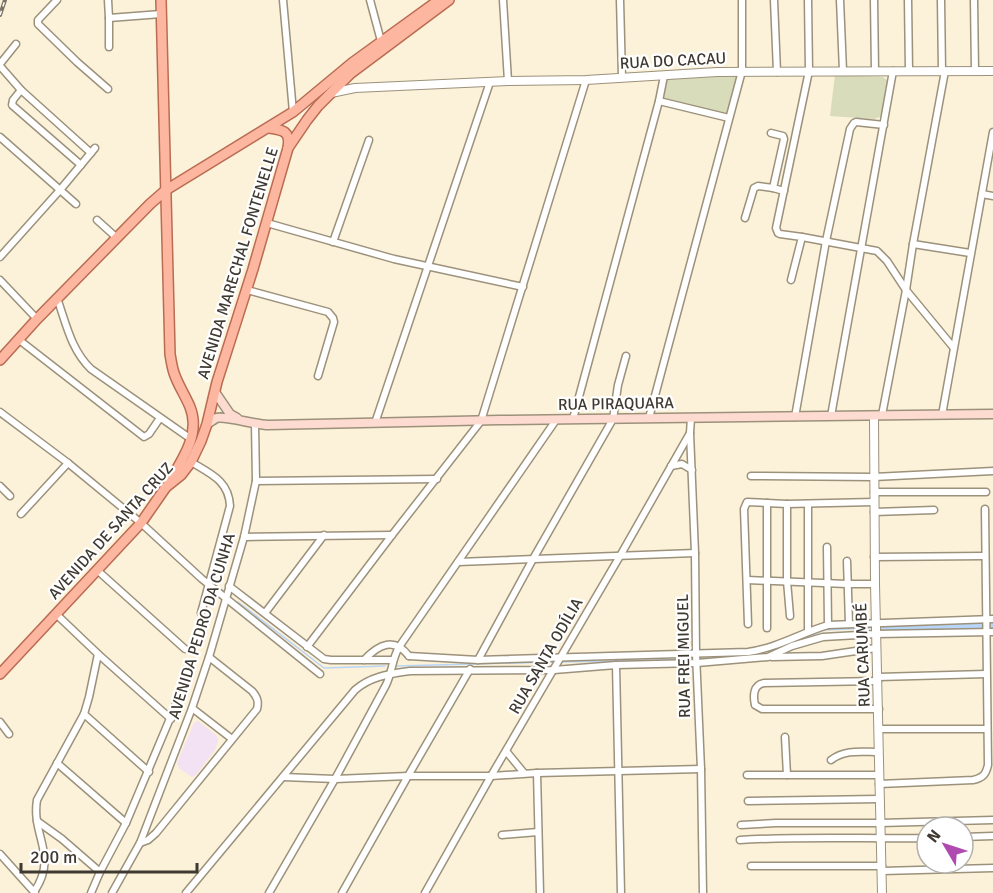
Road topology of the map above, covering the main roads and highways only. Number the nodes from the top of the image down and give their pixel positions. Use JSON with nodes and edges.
{"nodes":[{"id":1,"x":160,"y":0,"type":"edge"},
{"id":2,"x":439,"y":0,"type":"edge"},
{"id":3,"x":450,"y":0,"type":"edge"},
{"id":4,"x":293,"y":112,"type":"junction"},
{"id":5,"x":303,"y":125,"type":"junction"},
{"id":6,"x":269,"y":128,"type":"junction"},
{"id":7,"x":288,"y":148,"type":"junction"},
{"id":8,"x":166,"y":190,"type":"junction"},
{"id":9,"x":150,"y":204,"type":"junction"},
{"id":10,"x":167,"y":211,"type":"junction"},
{"id":11,"x":0,"y":360,"type":"edge"},
{"id":12,"x":215,"y":392,"type":"junction"},
{"id":13,"x":993,"y":414,"type":"edge"},
{"id":14,"x":240,"y":420,"type":"junction"},
{"id":15,"x":207,"y":426,"type":"junction"},
{"id":16,"x":195,"y":437,"type":"junction"},
{"id":17,"x":166,"y":487,"type":"junction"},
{"id":18,"x":0,"y":674,"type":"edge"}],
"edges":[{"from":1,"to":8,"type":"main road"},
{"from":2,"to":4,"type":"main road","name":"AVENIDA MARECHAL FONTENELLE"},
{"from":3,"to":5,"type":"main road","name":"AVENIDA MARECHAL FONTENELLE"},
{"from":4,"to":5,"type":"main road"},
{"from":4,"to":6,"type":"main road","name":"AVENIDA MARECHAL FONTENELLE"},
{"from":5,"to":7,"type":"main road","name":"AVENIDA MARECHAL FONTENELLE"},
{"from":6,"to":7,"type":"main road"},
{"from":6,"to":8,"type":"main road","name":"AVENIDA MARECHAL FONTENELLE"},
{"from":7,"to":12,"type":"main road","name":"AVENIDA MARECHAL FONTENELLE"},
{"from":8,"to":9,"type":"main road","name":"AVENIDA MARECHAL FONTENELLE"},
{"from":8,"to":10,"type":"main road"},
{"from":9,"to":10,"type":"main road"},
{"from":9,"to":11,"type":"main road","name":"AVENIDA MARECHAL FONTENELLE"},
{"from":10,"to":16,"type":"main road"},
{"from":12,"to":14,"type":"main road"},
{"from":12,"to":15,"type":"main road","name":"AVENIDA DE SANTA CRUZ"},
{"from":13,"to":14,"type":"main road","name":"RUA PIRAQUARA"},
{"from":14,"to":15,"type":"main road","name":"RUA PIRAQUARA"},
{"from":15,"to":16,"type":"main road","name":"AVENIDA DE SANTA CRUZ"},
{"from":16,"to":17,"type":"main road"},
{"from":16,"to":17,"type":"main road","name":"AVENIDA DE SANTA CRUZ"},
{"from":17,"to":18,"type":"main road","name":"AVENIDA DE SANTA CRUZ"}]}
